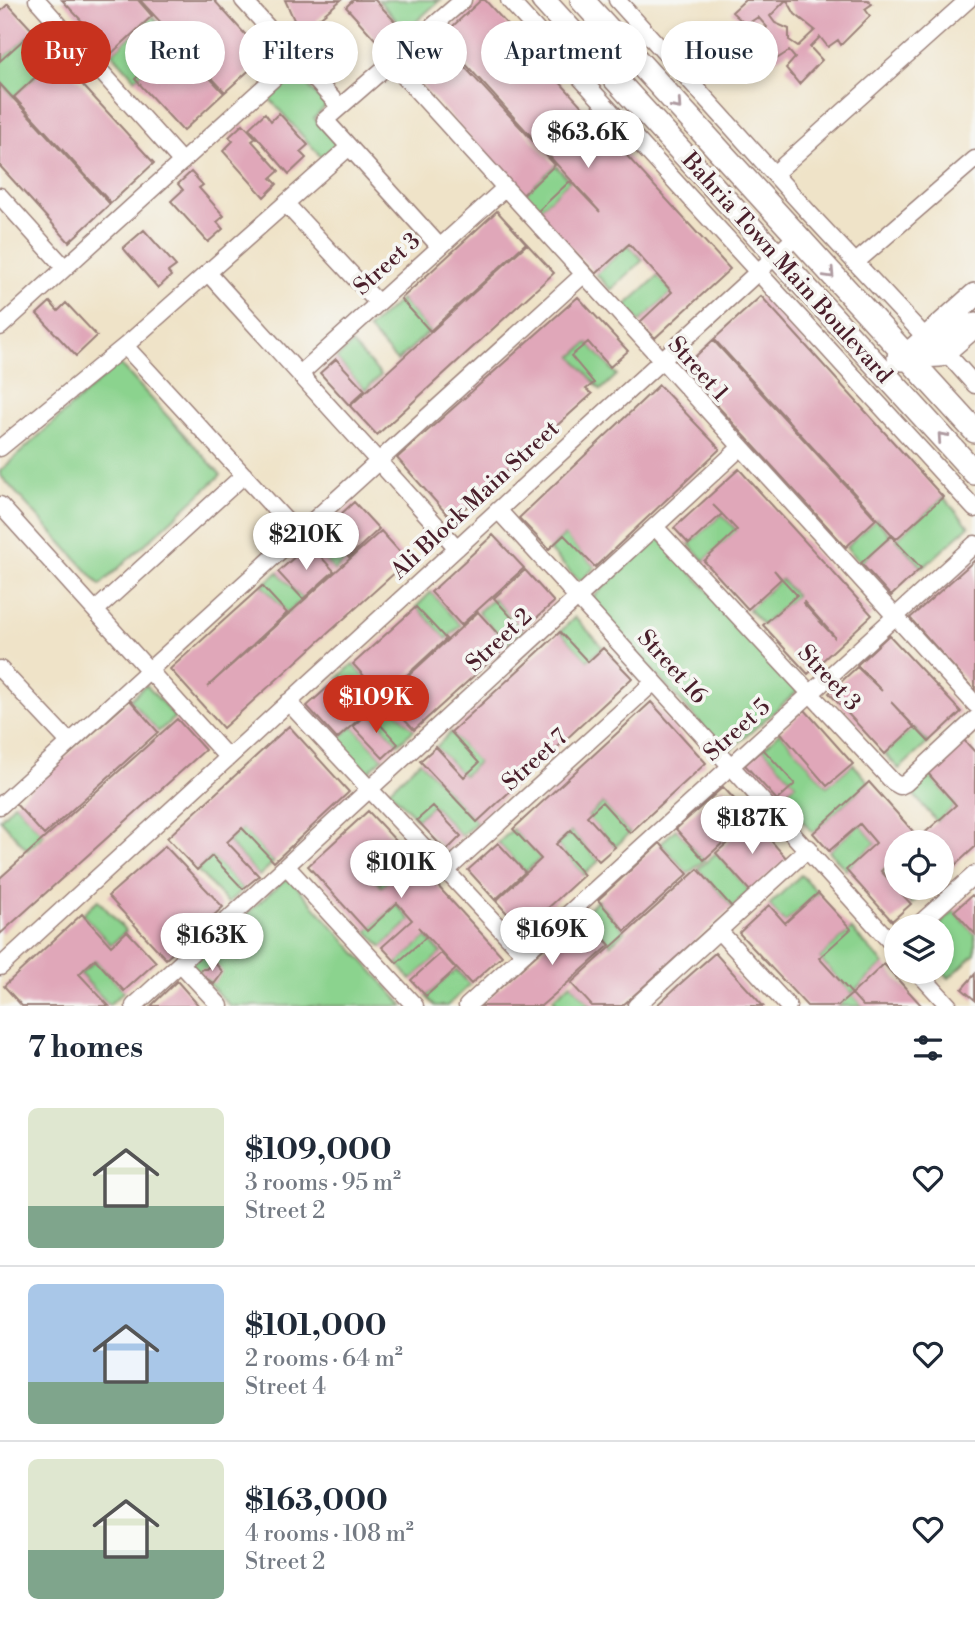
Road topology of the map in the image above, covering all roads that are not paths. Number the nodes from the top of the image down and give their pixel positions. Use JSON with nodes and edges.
{"nodes":[{"id":1,"x":37,"y":0,"type":"edge"},
{"id":2,"x":243,"y":0,"type":"edge"},
{"id":3,"x":463,"y":0,"type":"edge"},
{"id":4,"x":509,"y":0,"type":"edge"},
{"id":5,"x":543,"y":0,"type":"edge"},
{"id":6,"x":582,"y":0,"type":"edge"},
{"id":7,"x":617,"y":0,"type":"edge"},
{"id":8,"x":968,"y":0,"type":"edge"},
{"id":9,"x":262,"y":21,"type":"edge"},
{"id":10,"x":439,"y":21,"type":"edge"},
{"id":11,"x":372,"y":78,"type":"edge"},
{"id":12,"x":268,"y":84,"type":"edge"},
{"id":13,"x":320,"y":84,"type":"edge"},
{"id":14,"x":411,"y":84,"type":"edge"},
{"id":15,"x":340,"y":106,"type":"junction"},
{"id":16,"x":348,"y":148,"type":"junction"},
{"id":17,"x":975,"y":159,"type":"edge"},
{"id":18,"x":182,"y":162,"type":"junction"},
{"id":19,"x":774,"y":174,"type":"junction"},
{"id":20,"x":505,"y":188,"type":"junction"},
{"id":21,"x":0,"y":195,"type":"edge"},
{"id":22,"x":285,"y":204,"type":"junction"},
{"id":23,"x":796,"y":237,"type":"junction"},
{"id":24,"x":440,"y":247,"type":"junction"},
{"id":25,"x":776,"y":255,"type":"junction"},
{"id":26,"x":855,"y":263,"type":"junction"},
{"id":27,"x":65,"y":268,"type":"junction"},
{"id":28,"x":758,"y":271,"type":"junction"},
{"id":29,"x":208,"y":273,"type":"junction"},
{"id":30,"x":583,"y":275,"type":"junction"},
{"id":31,"x":975,"y":295,"type":"edge"},
{"id":32,"x":378,"y":303,"type":"junction"},
{"id":33,"x":975,"y":325,"type":"edge"},
{"id":34,"x":0,"y":327,"type":"edge"},
{"id":35,"x":975,"y":333,"type":"edge"},
{"id":36,"x":927,"y":339,"type":"junction"},
{"id":37,"x":125,"y":346,"type":"junction"},
{"id":38,"x":866,"y":354,"type":"junction"},
{"id":39,"x":906,"y":357,"type":"junction"},
{"id":40,"x":950,"y":357,"type":"junction"},
{"id":41,"x":660,"y":361,"type":"junction"},
{"id":42,"x":300,"y":374,"type":"junction"},
{"id":43,"x":885,"y":374,"type":"junction"},
{"id":44,"x":926,"y":378,"type":"junction"},
{"id":45,"x":975,"y":385,"type":"edge"},
{"id":46,"x":975,"y":431,"type":"edge"},
{"id":47,"x":0,"y":448,"type":"edge"},
{"id":48,"x":740,"y":448,"type":"junction"},
{"id":49,"x":378,"y":460,"type":"junction"},
{"id":50,"x":975,"y":473,"type":"edge"},
{"id":51,"x":244,"y":475,"type":"junction"},
{"id":52,"x":0,"y":505,"type":"edge"},
{"id":53,"x":975,"y":509,"type":"edge"},
{"id":54,"x":498,"y":510,"type":"junction"},
{"id":55,"x":655,"y":527,"type":"junction"},
{"id":56,"x":298,"y":534,"type":"junction"},
{"id":57,"x":975,"y":544,"type":"edge"},
{"id":58,"x":457,"y":548,"type":"junction"},
{"id":59,"x":579,"y":598,"type":"junction"},
{"id":60,"x":96,"y":610,"type":"junction"},
{"id":61,"x":895,"y":616,"type":"junction"},
{"id":62,"x":149,"y":668,"type":"junction"},
{"id":63,"x":0,"y":669,"type":"edge"},
{"id":64,"x":654,"y":682,"type":"junction"},
{"id":65,"x":812,"y":692,"type":"junction"},
{"id":66,"x":288,"y":702,"type":"junction"},
{"id":67,"x":975,"y":704,"type":"edge"},
{"id":68,"x":975,"y":719,"type":"edge"},
{"id":69,"x":69,"y":741,"type":"junction"},
{"id":70,"x":228,"y":758,"type":"junction"},
{"id":71,"x":731,"y":766,"type":"junction"},
{"id":72,"x":371,"y":791,"type":"junction"},
{"id":73,"x":0,"y":806,"type":"edge"},
{"id":74,"x":808,"y":848,"type":"junction"},
{"id":75,"x":287,"y":867,"type":"junction"},
{"id":76,"x":446,"y":871,"type":"junction"},
{"id":77,"x":975,"y":874,"type":"edge"},
{"id":78,"x":930,"y":914,"type":"edge"},
{"id":79,"x":719,"y":930,"type":"junction"},
{"id":80,"x":884,"y":934,"type":"edge"},
{"id":81,"x":524,"y":954,"type":"junction"},
{"id":82,"x":181,"y":964,"type":"junction"},
{"id":83,"x":0,"y":967,"type":"edge"},
{"id":84,"x":929,"y":984,"type":"edge"},
{"id":85,"x":134,"y":1006,"type":"edge"},
{"id":86,"x":220,"y":1006,"type":"edge"},
{"id":87,"x":415,"y":1006,"type":"edge"},
{"id":88,"x":467,"y":1006,"type":"edge"},
{"id":89,"x":636,"y":1006,"type":"edge"},
{"id":90,"x":788,"y":1006,"type":"edge"},
{"id":91,"x":949,"y":1006,"type":"edge"}],
"edges":[{"from":1,"to":18,"type":"street"},
{"from":2,"to":9,"type":"street"},
{"from":3,"to":10,"type":"street"},
{"from":4,"to":28,"type":"street"},
{"from":5,"to":25,"type":"main road","name":"Bahria Town Main Boulevard"},
{"from":6,"to":23,"type":"main road","name":"Bahria Town Main Boulevard","one_way":true},
{"from":7,"to":19,"type":"street"},
{"from":8,"to":19,"type":"street"},
{"from":11,"to":15,"type":"street"},
{"from":12,"to":18,"type":"street"},
{"from":13,"to":15,"type":"street"},
{"from":14,"to":20,"type":"street","name":"Street 1"},
{"from":15,"to":16,"type":"street"},
{"from":16,"to":22,"type":"street"},
{"from":16,"to":24,"type":"street"},
{"from":17,"to":26,"type":"street"},
{"from":18,"to":27,"type":"street"},
{"from":19,"to":26,"type":"street"},
{"from":20,"to":24,"type":"street","name":"Street 3"},
{"from":20,"to":30,"type":"street","name":"Street 1"},
{"from":21,"to":27,"type":"street"},
{"from":22,"to":29,"type":"street"},
{"from":22,"to":32,"type":"street"},
{"from":23,"to":25,"type":"street","name":"Ali Block Main Street"},
{"from":23,"to":39,"type":"main road","name":"Bahria Town Main Boulevard","one_way":true},
{"from":24,"to":32,"type":"street","name":"Street 3"},
{"from":25,"to":28,"type":"street","name":"Ali Block Main Street"},
{"from":25,"to":38,"type":"main road","name":"Bahria Town Main Boulevard"},
{"from":26,"to":36,"type":"street"},
{"from":27,"to":34,"type":"street"},
{"from":28,"to":41,"type":"street","name":"Ali Block Main Street"},
{"from":28,"to":53,"type":"street"},
{"from":29,"to":37,"type":"street"},
{"from":29,"to":42,"type":"street"},
{"from":30,"to":41,"type":"street","name":"Street 1"},
{"from":30,"to":49,"type":"street"},
{"from":31,"to":36,"type":"main road"},
{"from":32,"to":42,"type":"street","name":"Street 3"},
{"from":33,"to":39,"type":"main road"},
{"from":35,"to":40,"type":"main road"},
{"from":36,"to":39,"type":"main road"},
{"from":37,"to":47,"type":"street"},
{"from":37,"to":51,"type":"street"},
{"from":38,"to":39,"type":"main road"},
{"from":38,"to":43,"type":"main road","name":"Bahria Town Main Boulevard"},
{"from":39,"to":43,"type":"main road"},
{"from":39,"to":44,"type":"main road","name":"Bahria Town Main Boulevard"},
{"from":40,"to":44,"type":"main road"},
{"from":40,"to":45,"type":"street"},
{"from":41,"to":48,"type":"street","name":"Street 1"},
{"from":41,"to":54,"type":"street","name":"Ali Block Main Street"},
{"from":42,"to":49,"type":"street"},
{"from":50,"to":43,"type":"main road","name":"Bahria Town Main Boulevard","one_way":true},
{"from":44,"to":46,"type":"main road","name":"Bahria Town Main Boulevard"},
{"from":48,"to":55,"type":"street","name":"Street 2"},
{"from":48,"to":61,"type":"street","name":"Street 1"},
{"from":49,"to":56,"type":"street"},
{"from":49,"to":58,"type":"street"},
{"from":51,"to":56,"type":"street"},
{"from":51,"to":60,"type":"street"},
{"from":52,"to":60,"type":"street"},
{"from":54,"to":58,"type":"street","name":"Ali Block Main Street"},
{"from":54,"to":59,"type":"street","name":"Street 16"},
{"from":55,"to":59,"type":"street","name":"Street 2"},
{"from":55,"to":65,"type":"street","name":"Street 3"},
{"from":56,"to":62,"type":"street"},
{"from":57,"to":61,"type":"street","name":"Street 5"},
{"from":58,"to":66,"type":"street","name":"Ali Block Main Street"},
{"from":59,"to":64,"type":"street","name":"Street 16"},
{"from":59,"to":72,"type":"street","name":"Street 2"},
{"from":60,"to":62,"type":"street"},
{"from":61,"to":65,"type":"street","name":"Street 5"},
{"from":61,"to":67,"type":"street","name":"Street 1"},
{"from":62,"to":69,"type":"street"},
{"from":62,"to":70,"type":"street"},
{"from":63,"to":69,"type":"street"},
{"from":64,"to":71,"type":"street","name":"Street 16"},
{"from":64,"to":76,"type":"street","name":"Street 7"},
{"from":65,"to":68,"type":"street","name":"Street 3"},
{"from":65,"to":71,"type":"street","name":"Street 5"},
{"from":66,"to":70,"type":"street","name":"Ali Block Main Street"},
{"from":66,"to":72,"type":"street"},
{"from":69,"to":73,"type":"street"},
{"from":70,"to":83,"type":"street","name":"Ali Block Main Street"},
{"from":71,"to":74,"type":"street","name":"Street 16"},
{"from":71,"to":81,"type":"street","name":"Street 5"},
{"from":72,"to":75,"type":"street","name":"Street 2"},
{"from":72,"to":76,"type":"street"},
{"from":74,"to":79,"type":"street"},
{"from":74,"to":80,"type":"street","name":"Street 16"},
{"from":75,"to":82,"type":"street","name":"Street 2"},
{"from":75,"to":87,"type":"street"},
{"from":76,"to":81,"type":"street"},
{"from":77,"to":78,"type":"street"},
{"from":79,"to":89,"type":"street"},
{"from":79,"to":90,"type":"street"},
{"from":81,"to":88,"type":"street","name":"Street 5"},
{"from":82,"to":85,"type":"street","name":"Street 2"},
{"from":82,"to":86,"type":"street"},
{"from":84,"to":91,"type":"street"}]}
